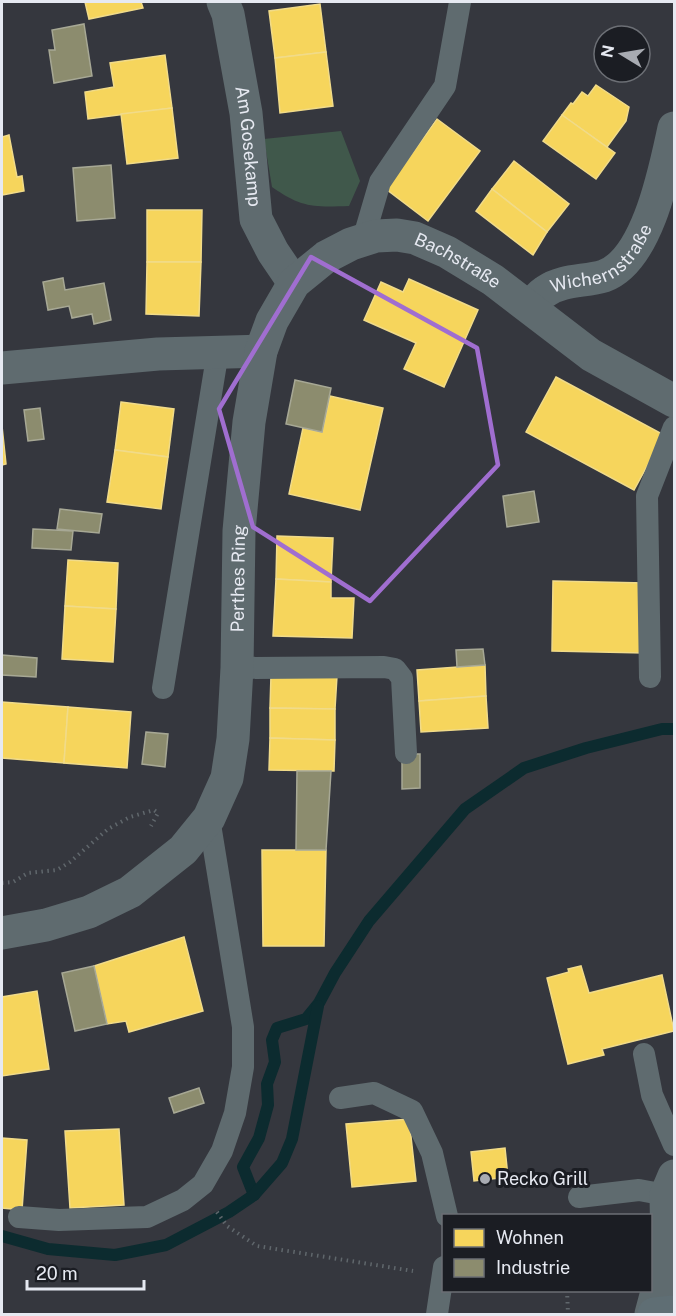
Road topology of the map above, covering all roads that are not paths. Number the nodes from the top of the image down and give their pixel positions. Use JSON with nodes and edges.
{"nodes":[{"id":1,"x":223,"y":2,"type":"edge"},
{"id":2,"x":460,"y":2,"type":"edge"},
{"id":3,"x":675,"y":128,"type":"edge"},
{"id":4,"x":363,"y":240,"type":"junction"},
{"id":5,"x":294,"y":283,"type":"junction"},
{"id":6,"x":530,"y":307,"type":"junction"},
{"id":7,"x":218,"y":351,"type":"junction"},
{"id":8,"x":261,"y":351,"type":"junction"},
{"id":9,"x":2,"y":368,"type":"edge"},
{"id":10,"x":675,"y":401,"type":"edge"},
{"id":11,"x":675,"y":428,"type":"edge"},
{"id":12,"x":237,"y":668,"type":"junction"},
{"id":13,"x":650,"y":677,"type":"dead end"},
{"id":14,"x":163,"y":688,"type":"dead end"},
{"id":15,"x":406,"y":753,"type":"dead end"},
{"id":16,"x":209,"y":818,"type":"junction"},
{"id":17,"x":2,"y":933,"type":"edge"},
{"id":18,"x":644,"y":1054,"type":"dead end"},
{"id":19,"x":340,"y":1098,"type":"dead end"},
{"id":20,"x":675,"y":1145,"type":"edge"},
{"id":21,"x":670,"y":1186,"type":"edge"},
{"id":22,"x":579,"y":1197,"type":"dead end"},
{"id":23,"x":447,"y":1214,"type":"edge"},
{"id":24,"x":19,"y":1217,"type":"dead end"},
{"id":25,"x":442,"y":1282,"type":"edge"},
{"id":26,"x":675,"y":1312,"type":"edge"},
{"id":27,"x":437,"y":1314,"type":"edge"},
{"id":28,"x":652,"y":1314,"type":"edge"}],
"edges":[{"from":1,"to":5,"type":"street","name":"Am Gosekamp"},
{"from":2,"to":4,"type":"lane"},
{"from":3,"to":6,"type":"street","name":"Wichernstraße"},
{"from":4,"to":5,"type":"street","name":"Bachstraße"},
{"from":4,"to":6,"type":"street","name":"Bachstraße"},
{"from":5,"to":8,"type":"street","name":"Bachstraße"},
{"from":6,"to":10,"type":"street","name":"Bachstraße"},
{"from":7,"to":8,"type":"street"},
{"from":7,"to":9,"type":"street"},
{"from":7,"to":14,"type":"lane"},
{"from":8,"to":12,"type":"street","name":"Perthes Ring"},
{"from":11,"to":13,"type":"lane"},
{"from":12,"to":15,"type":"lane"},
{"from":12,"to":16,"type":"street","name":"Perthes Ring"},
{"from":16,"to":17,"type":"street","name":"Perthes Ring"},
{"from":16,"to":24,"type":"lane"},
{"from":18,"to":20,"type":"lane"},
{"from":19,"to":23,"type":"lane"},
{"from":21,"to":22,"type":"lane"},
{"from":21,"to":28,"type":"street"},
{"from":25,"to":27,"type":"lane"},
{"from":26,"to":28,"type":"main road"}]}
